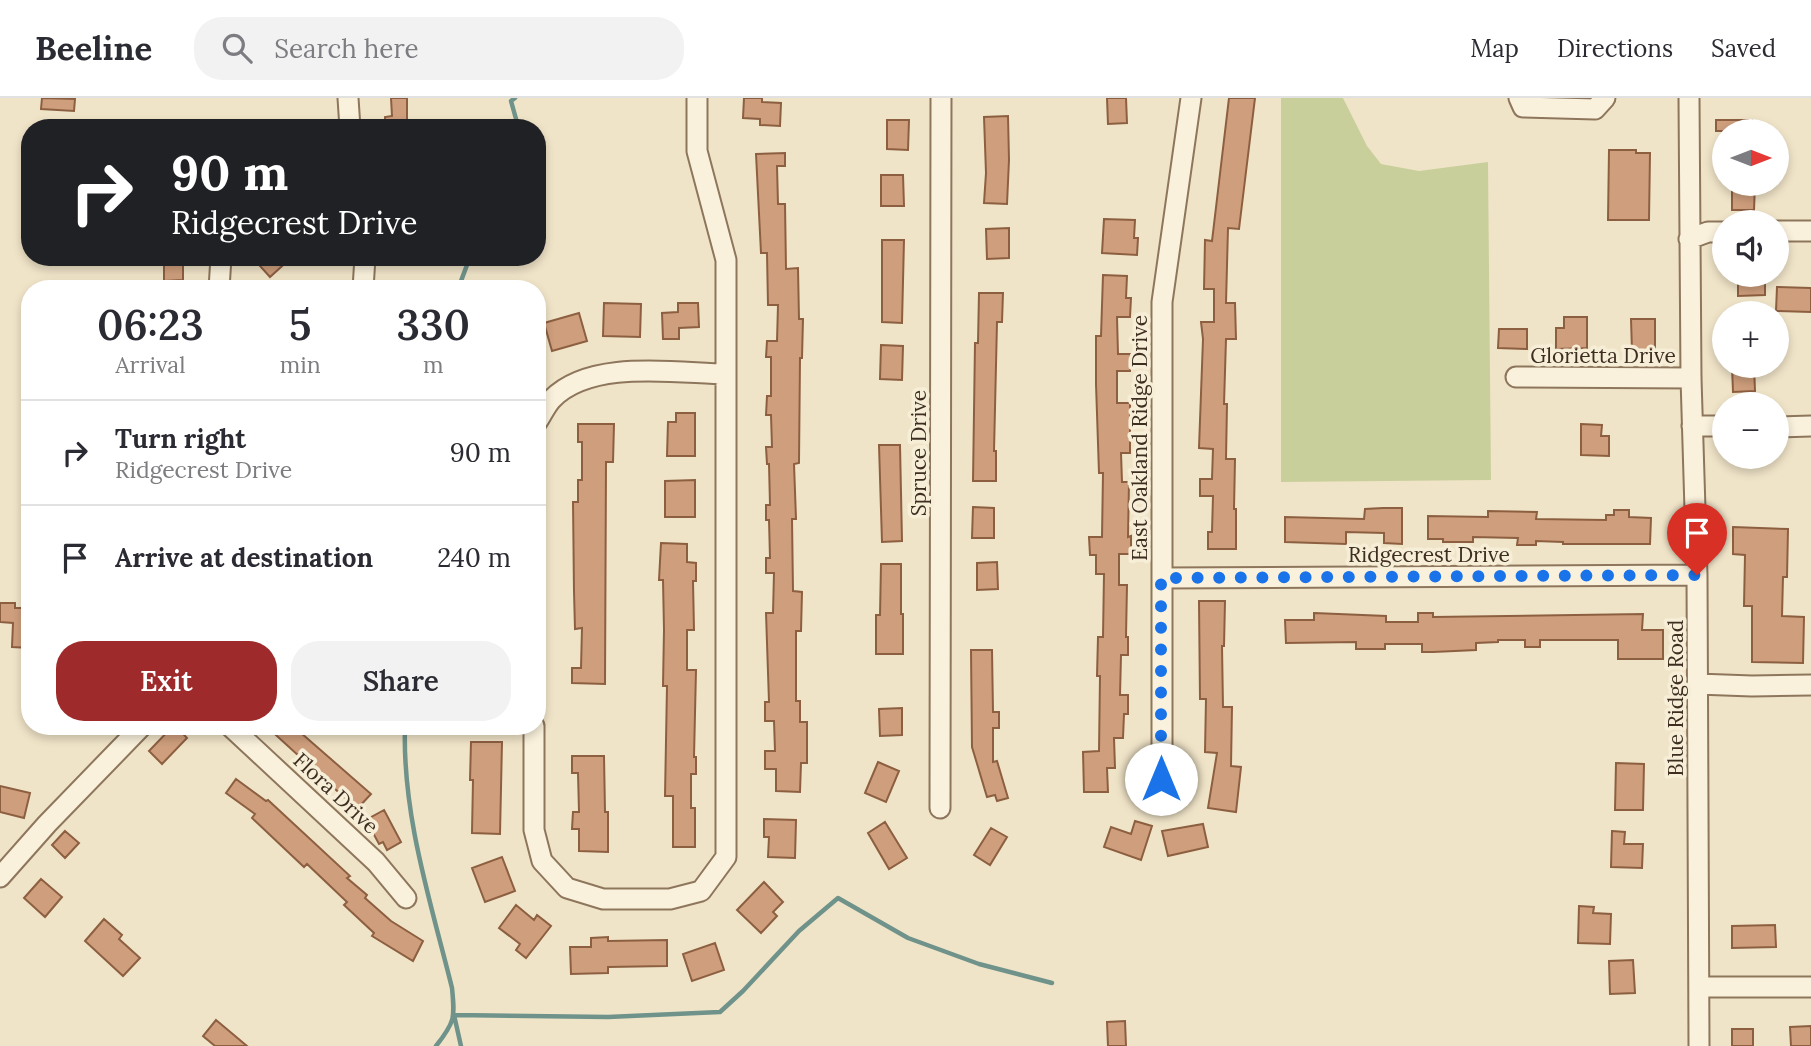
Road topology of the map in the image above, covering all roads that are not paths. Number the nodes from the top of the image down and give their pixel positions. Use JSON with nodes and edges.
{"nodes":[{"id":1,"x":348,"y":98,"type":"edge"},
{"id":2,"x":698,"y":98,"type":"edge"},
{"id":3,"x":942,"y":98,"type":"edge"},
{"id":4,"x":1191,"y":98,"type":"edge"},
{"id":5,"x":1519,"y":98,"type":"edge"},
{"id":6,"x":1605,"y":98,"type":"edge"},
{"id":7,"x":1689,"y":98,"type":"edge"},
{"id":8,"x":349,"y":119,"type":"edge"},
{"id":9,"x":1789,"y":231,"type":"edge"},
{"id":10,"x":1811,"y":231,"type":"edge"},
{"id":11,"x":1712,"y":232,"type":"edge"},
{"id":12,"x":1689,"y":239,"type":"junction"},
{"id":13,"x":726,"y":374,"type":"junction"},
{"id":14,"x":1516,"y":377,"type":"dead end"},
{"id":15,"x":1691,"y":378,"type":"junction"},
{"id":16,"x":546,"y":408,"type":"edge"},
{"id":17,"x":1692,"y":426,"type":"junction"},
{"id":18,"x":1712,"y":426,"type":"edge"},
{"id":19,"x":1811,"y":426,"type":"edge"},
{"id":20,"x":1789,"y":427,"type":"edge"},
{"id":21,"x":1697,"y":575,"type":"junction"},
{"id":22,"x":1161,"y":578,"type":"junction"},
{"id":23,"x":1698,"y":684,"type":"junction"},
{"id":24,"x":1811,"y":685,"type":"edge"},
{"id":25,"x":133,"y":735,"type":"edge"},
{"id":26,"x":240,"y":735,"type":"edge"},
{"id":27,"x":534,"y":735,"type":"edge"},
{"id":28,"x":1161,"y":779,"type":"dead end"},
{"id":29,"x":940,"y":808,"type":"dead end"},
{"id":30,"x":0,"y":877,"type":"edge"},
{"id":31,"x":406,"y":898,"type":"dead end"},
{"id":32,"x":1699,"y":988,"type":"junction"},
{"id":33,"x":1811,"y":988,"type":"edge"},
{"id":34,"x":1699,"y":1046,"type":"edge"}],
"edges":[{"from":1,"to":8,"type":"street"},
{"from":2,"to":13,"type":"street"},
{"from":3,"to":29,"type":"street","name":"Spruce Drive"},
{"from":4,"to":22,"type":"street","name":"East Oakland Ridge Drive"},
{"from":5,"to":6,"type":"street"},
{"from":7,"to":12,"type":"street","name":"Blue Ridge Road"},
{"from":9,"to":10,"type":"street"},
{"from":11,"to":12,"type":"street"},
{"from":12,"to":15,"type":"street","name":"Blue Ridge Road"},
{"from":13,"to":16,"type":"street"},
{"from":13,"to":27,"type":"street"},
{"from":14,"to":15,"type":"street","name":"Glorietta Drive"},
{"from":15,"to":17,"type":"street","name":"Blue Ridge Road"},
{"from":17,"to":18,"type":"street"},
{"from":17,"to":21,"type":"street","name":"Blue Ridge Road"},
{"from":19,"to":20,"type":"street"},
{"from":21,"to":22,"type":"street","name":"Ridgecrest Drive"},
{"from":21,"to":23,"type":"street","name":"Blue Ridge Road"},
{"from":22,"to":28,"type":"street","name":"East Oakland Ridge Drive"},
{"from":23,"to":24,"type":"street"},
{"from":23,"to":32,"type":"street","name":"Blue Ridge Road"},
{"from":25,"to":30,"type":"street"},
{"from":26,"to":31,"type":"street","name":"Flora Drive"},
{"from":32,"to":33,"type":"street"},
{"from":32,"to":34,"type":"street","name":"Blue Ridge Road"}]}
